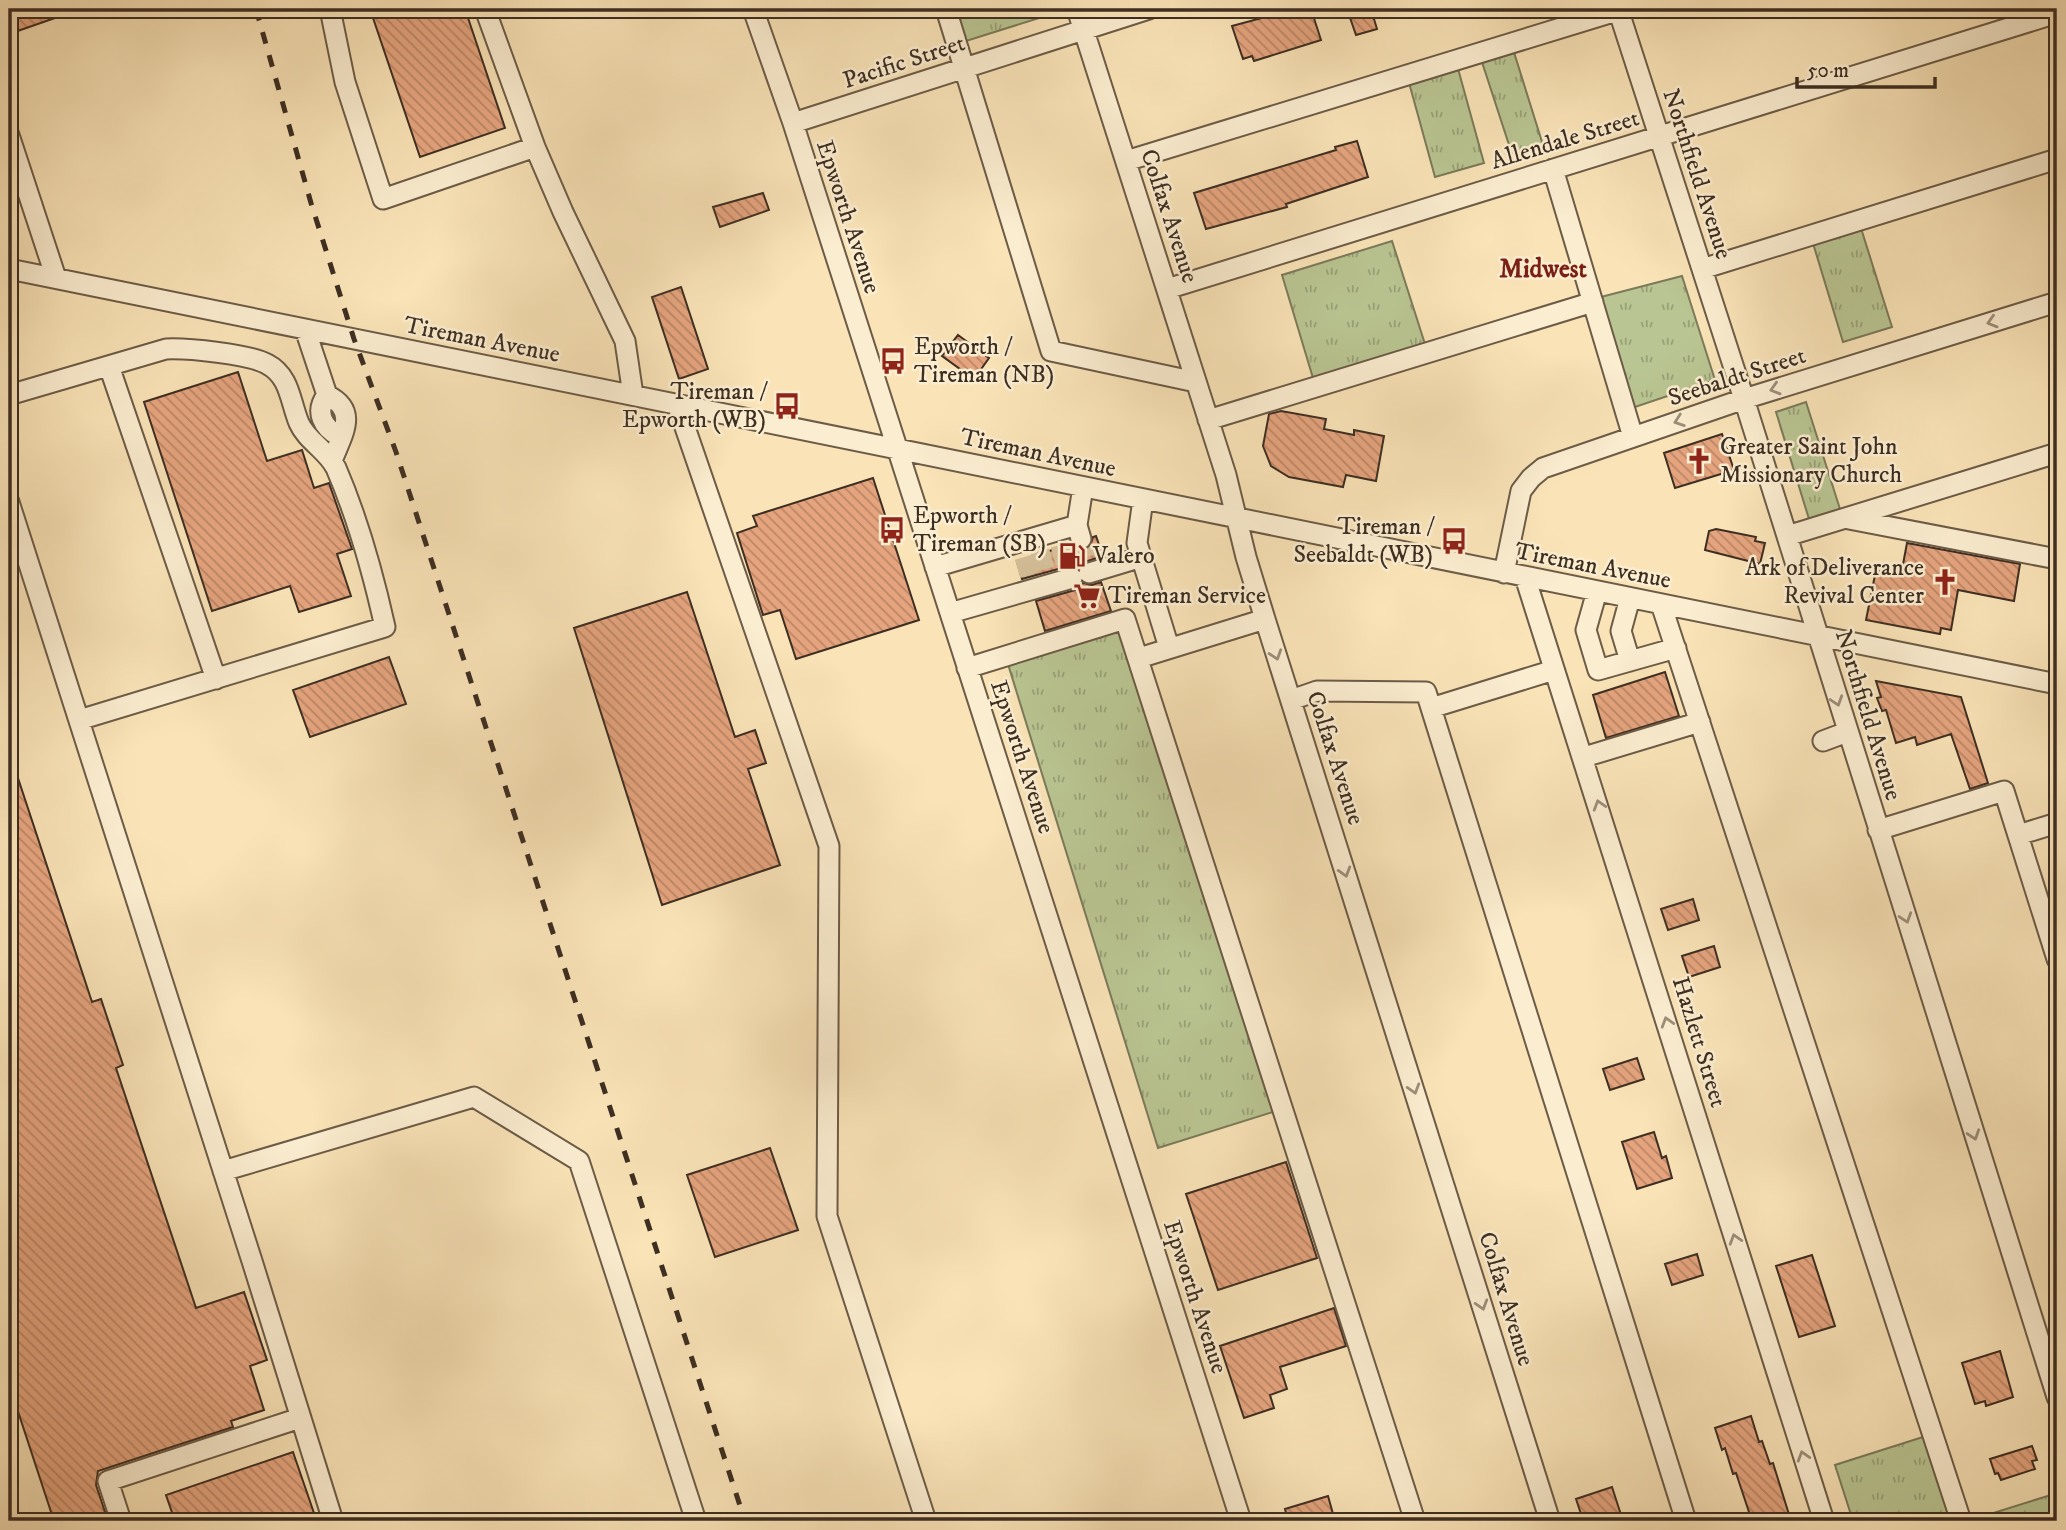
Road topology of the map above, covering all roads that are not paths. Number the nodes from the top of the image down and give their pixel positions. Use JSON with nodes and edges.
{"nodes":[{"id":1,"x":330,"y":9,"type":"edge"},
{"id":2,"x":485,"y":9,"type":"edge"},
{"id":3,"x":753,"y":9,"type":"edge"},
{"id":4,"x":946,"y":9,"type":"edge"},
{"id":5,"x":1077,"y":9,"type":"edge"},
{"id":6,"x":1149,"y":9,"type":"edge"},
{"id":7,"x":1620,"y":9,"type":"edge"},
{"id":8,"x":2057,"y":13,"type":"edge"},
{"id":9,"x":1084,"y":30,"type":"junction"},
{"id":10,"x":965,"y":68,"type":"junction"},
{"id":11,"x":793,"y":123,"type":"junction"},
{"id":12,"x":9,"y":135,"type":"edge"},
{"id":13,"x":1659,"y":136,"type":"junction"},
{"id":14,"x":535,"y":146,"type":"junction"},
{"id":15,"x":2057,"y":159,"type":"edge"},
{"id":16,"x":1126,"y":161,"type":"junction"},
{"id":17,"x":1553,"y":169,"type":"junction"},
{"id":18,"x":9,"y":269,"type":"edge"},
{"id":19,"x":1702,"y":269,"type":"junction"},
{"id":20,"x":56,"y":278,"type":"junction"},
{"id":21,"x":1167,"y":289,"type":"junction"},
{"id":22,"x":1593,"y":302,"type":"junction"},
{"id":23,"x":2057,"y":302,"type":"edge"},
{"id":24,"x":305,"y":329,"type":"junction"},
{"id":25,"x":109,"y":366,"type":"junction"},
{"id":26,"x":1196,"y":382,"type":"junction"},
{"id":27,"x":633,"y":395,"type":"junction"},
{"id":28,"x":9,"y":396,"type":"edge"},
{"id":29,"x":1744,"y":399,"type":"junction"},
{"id":30,"x":677,"y":404,"type":"junction"},
{"id":31,"x":1209,"y":420,"type":"junction"},
{"id":32,"x":1633,"y":437,"type":"junction"},
{"id":33,"x":897,"y":449,"type":"junction"},
{"id":34,"x":2057,"y":453,"type":"edge"},
{"id":35,"x":332,"y":461,"type":"junction"},
{"id":36,"x":1083,"y":487,"type":"junction"},
{"id":37,"x":1143,"y":499,"type":"junction"},
{"id":38,"x":9,"y":502,"type":"edge"},
{"id":39,"x":1845,"y":518,"type":"junction"},
{"id":40,"x":1237,"y":519,"type":"junction"},
{"id":41,"x":1787,"y":536,"type":"junction"},
{"id":42,"x":1142,"y":557,"type":"junction"},
{"id":43,"x":2057,"y":559,"type":"edge"},
{"id":44,"x":935,"y":567,"type":"junction"},
{"id":45,"x":1504,"y":573,"type":"junction"},
{"id":46,"x":1525,"y":577,"type":"junction"},
{"id":47,"x":1597,"y":591,"type":"junction"},
{"id":48,"x":1630,"y":598,"type":"junction"},
{"id":49,"x":1661,"y":604,"type":"junction"},
{"id":50,"x":950,"y":613,"type":"junction"},
{"id":51,"x":1265,"y":619,"type":"junction"},
{"id":52,"x":1818,"y":636,"type":"junction"},
{"id":53,"x":1167,"y":641,"type":"dead end"},
{"id":54,"x":1675,"y":648,"type":"junction"},
{"id":55,"x":1139,"y":658,"type":"junction"},
{"id":56,"x":1630,"y":661,"type":"junction"},
{"id":57,"x":967,"y":668,"type":"junction"},
{"id":58,"x":1554,"y":670,"type":"junction"},
{"id":59,"x":216,"y":679,"type":"junction"},
{"id":60,"x":2057,"y":684,"type":"edge"},
{"id":61,"x":1291,"y":700,"type":"junction"},
{"id":62,"x":1432,"y":708,"type":"junction"},
{"id":63,"x":79,"y":720,"type":"junction"},
{"id":64,"x":1700,"y":722,"type":"junction"},
{"id":65,"x":1847,"y":732,"type":"junction"},
{"id":66,"x":1823,"y":741,"type":"dead end"},
{"id":67,"x":1584,"y":757,"type":"junction"},
{"id":68,"x":2057,"y":823,"type":"edge"},
{"id":69,"x":1878,"y":830,"type":"junction"},
{"id":70,"x":2018,"y":835,"type":"junction"},
{"id":71,"x":2057,"y":959,"type":"edge"},
{"id":72,"x":223,"y":1171,"type":"junction"},
{"id":73,"x":2057,"y":1397,"type":"edge"},
{"id":74,"x":300,"y":1418,"type":"junction"},
{"id":75,"x":121,"y":1521,"type":"edge"},
{"id":76,"x":333,"y":1521,"type":"edge"},
{"id":77,"x":696,"y":1521,"type":"edge"},
{"id":78,"x":926,"y":1521,"type":"edge"},
{"id":79,"x":1241,"y":1521,"type":"edge"},
{"id":80,"x":1415,"y":1521,"type":"edge"},
{"id":81,"x":1550,"y":1521,"type":"edge"},
{"id":82,"x":1686,"y":1521,"type":"edge"},
{"id":83,"x":1824,"y":1521,"type":"edge"},
{"id":84,"x":1961,"y":1521,"type":"edge"}],
"edges":[{"from":1,"to":14,"type":"street"},
{"from":2,"to":14,"type":"street"},
{"from":3,"to":11,"type":"street","name":"Epworth Avenue"},
{"from":4,"to":10,"type":"street"},
{"from":5,"to":9,"type":"street","name":"Colfax Avenue"},
{"from":6,"to":9,"type":"street","name":"Pacific Street"},
{"from":7,"to":13,"type":"street","name":"Northfield Avenue"},
{"from":7,"to":16,"type":"street"},
{"from":8,"to":13,"type":"street","name":"Allendale Street"},
{"from":9,"to":10,"type":"street","name":"Pacific Street"},
{"from":9,"to":16,"type":"street","name":"Colfax Avenue"},
{"from":10,"to":11,"type":"street","name":"Pacific Street"},
{"from":10,"to":26,"type":"street"},
{"from":11,"to":33,"type":"street","name":"Epworth Avenue"},
{"from":12,"to":20,"type":"street"},
{"from":13,"to":17,"type":"street","name":"Allendale Street"},
{"from":13,"to":19,"type":"street","name":"Northfield Avenue"},
{"from":14,"to":27,"type":"street"},
{"from":15,"to":19,"type":"street"},
{"from":16,"to":21,"type":"street","name":"Colfax Avenue"},
{"from":17,"to":21,"type":"street","name":"Allendale Street"},
{"from":17,"to":22,"type":"street"},
{"from":18,"to":20,"type":"street","name":"Tireman Avenue"},
{"from":19,"to":29,"type":"street","name":"Northfield Avenue"},
{"from":20,"to":24,"type":"street","name":"Tireman Avenue"},
{"from":21,"to":26,"type":"street","name":"Colfax Avenue"},
{"from":22,"to":31,"type":"street"},
{"from":22,"to":32,"type":"street"},
{"from":23,"to":29,"type":"street","name":"Seebaldt Street","one_way":true},
{"from":24,"to":27,"type":"street","name":"Tireman Avenue"},
{"from":24,"to":35,"type":"street"},
{"from":25,"to":28,"type":"street"},
{"from":25,"to":35,"type":"street"},
{"from":25,"to":59,"type":"street"},
{"from":26,"to":31,"type":"street","name":"Colfax Avenue"},
{"from":27,"to":30,"type":"street","name":"Tireman Avenue"},
{"from":29,"to":32,"type":"street","name":"Seebaldt Street","one_way":true},
{"from":29,"to":41,"type":"street","name":"Northfield Avenue"},
{"from":30,"to":33,"type":"street","name":"Tireman Avenue"},
{"from":30,"to":78,"type":"street"},
{"from":31,"to":40,"type":"street","name":"Colfax Avenue"},
{"from":32,"to":45,"type":"street","name":"Seebaldt Street"},
{"from":33,"to":36,"type":"street","name":"Tireman Avenue"},
{"from":33,"to":44,"type":"street","name":"Epworth Avenue"},
{"from":34,"to":39,"type":"street"},
{"from":35,"to":59,"type":"street"},
{"from":36,"to":37,"type":"street","name":"Tireman Avenue"},
{"from":36,"to":44,"type":"street"},
{"from":37,"to":40,"type":"street","name":"Tireman Avenue"},
{"from":37,"to":42,"type":"street"},
{"from":38,"to":63,"type":"street"},
{"from":39,"to":41,"type":"street"},
{"from":39,"to":43,"type":"street"},
{"from":40,"to":45,"type":"street","name":"Tireman Avenue"},
{"from":40,"to":51,"type":"street","name":"Colfax Avenue"},
{"from":41,"to":52,"type":"street","name":"Northfield Avenue"},
{"from":42,"to":50,"type":"street"},
{"from":42,"to":53,"type":"street"},
{"from":44,"to":50,"type":"street","name":"Epworth Avenue"},
{"from":45,"to":46,"type":"street","name":"Tireman Avenue"},
{"from":46,"to":47,"type":"street","name":"Tireman Avenue"},
{"from":46,"to":58,"type":"street","name":"Hazlett Street"},
{"from":47,"to":48,"type":"street","name":"Tireman Avenue"},
{"from":47,"to":56,"type":"street"},
{"from":48,"to":49,"type":"street","name":"Tireman Avenue"},
{"from":48,"to":56,"type":"street"},
{"from":49,"to":52,"type":"street","name":"Tireman Avenue"},
{"from":49,"to":54,"type":"street"},
{"from":50,"to":57,"type":"street","name":"Epworth Avenue"},
{"from":51,"to":55,"type":"street"},
{"from":51,"to":61,"type":"street","name":"Colfax Avenue","one_way":true},
{"from":52,"to":60,"type":"street","name":"Tireman Avenue"},
{"from":52,"to":65,"type":"street","name":"Northfield Avenue","one_way":true},
{"from":54,"to":56,"type":"street"},
{"from":54,"to":64,"type":"street"},
{"from":55,"to":57,"type":"street"},
{"from":55,"to":80,"type":"street"},
{"from":57,"to":79,"type":"street","name":"Epworth Avenue"},
{"from":58,"to":62,"type":"street"},
{"from":58,"to":67,"type":"street","name":"Hazlett Street"},
{"from":59,"to":63,"type":"street"},
{"from":61,"to":62,"type":"street"},
{"from":61,"to":81,"type":"street","name":"Colfax Avenue","one_way":true},
{"from":62,"to":82,"type":"street"},
{"from":63,"to":72,"type":"street"},
{"from":64,"to":67,"type":"street"},
{"from":64,"to":84,"type":"street"},
{"from":65,"to":66,"type":"street"},
{"from":65,"to":69,"type":"street","name":"Northfield Avenue"},
{"from":83,"to":67,"type":"street","name":"Hazlett Street","one_way":true},
{"from":68,"to":70,"type":"street"},
{"from":69,"to":70,"type":"street"},
{"from":69,"to":73,"type":"street","name":"Northfield Avenue","one_way":true},
{"from":70,"to":71,"type":"street"},
{"from":72,"to":74,"type":"street"},
{"from":72,"to":77,"type":"street"},
{"from":74,"to":75,"type":"street"},
{"from":74,"to":76,"type":"street"}]}
